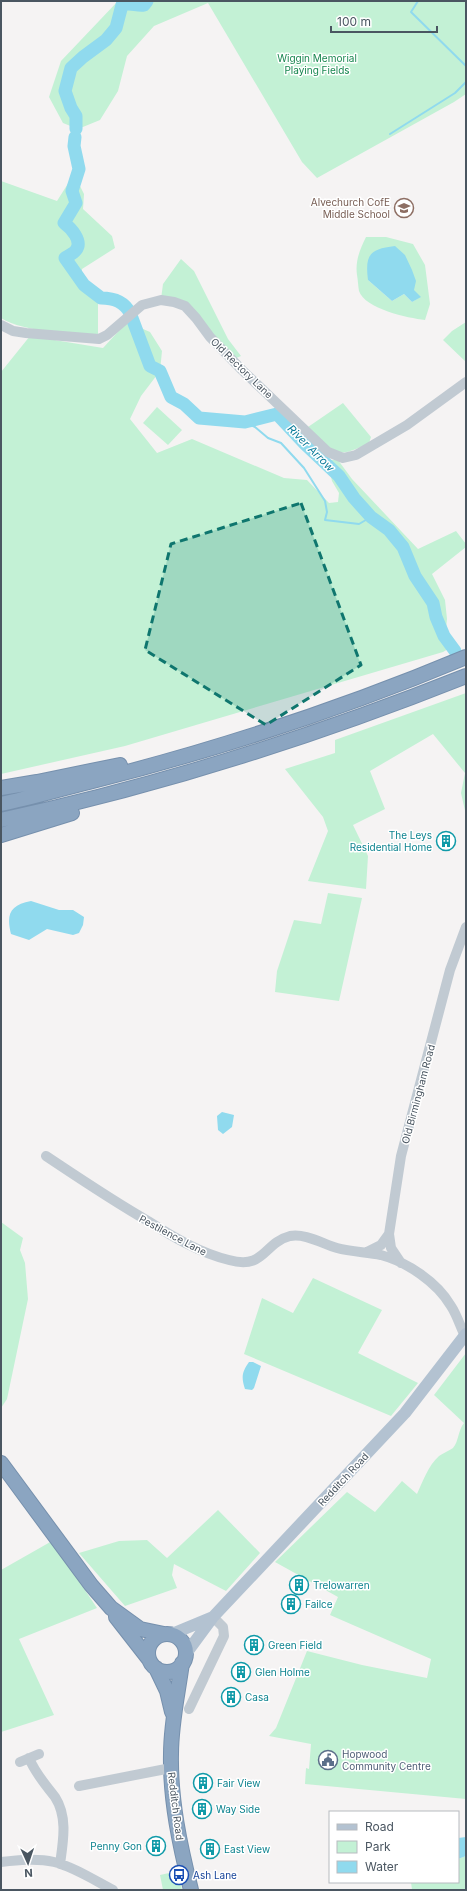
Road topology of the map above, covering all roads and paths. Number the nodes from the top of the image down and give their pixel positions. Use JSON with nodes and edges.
{"nodes":[{"id":1,"x":1,"y":325,"type":"edge"},
{"id":2,"x":466,"y":382,"type":"edge"},
{"id":3,"x":466,"y":657,"type":"edge"},
{"id":4,"x":460,"y":678,"type":"edge"},
{"id":5,"x":205,"y":751,"type":"junction"},
{"id":6,"x":1,"y":788,"type":"edge"},
{"id":7,"x":122,"y":792,"type":"junction"},
{"id":8,"x":1,"y":804,"type":"edge"},
{"id":9,"x":1,"y":820,"type":"edge"},
{"id":10,"x":1,"y":835,"type":"edge"},
{"id":11,"x":466,"y":927,"type":"edge"},
{"id":12,"x":46,"y":1156,"type":"dead end"},
{"id":13,"x":389,"y":1234,"type":"junction"},
{"id":14,"x":368,"y":1252,"type":"junction"},
{"id":15,"x":401,"y":1262,"type":"junction"},
{"id":16,"x":465,"y":1335,"type":"edge"},
{"id":17,"x":1,"y":1463,"type":"edge"},
{"id":18,"x":111,"y":1608,"type":"junction"},
{"id":19,"x":213,"y":1617,"type":"junction"},
{"id":20,"x":168,"y":1634,"type":"junction"},
{"id":21,"x":184,"y":1659,"type":"junction"},
{"id":22,"x":152,"y":1663,"type":"junction"},
{"id":23,"x":188,"y":1709,"type":"dead end"},
{"id":24,"x":174,"y":1720,"type":"junction"},
{"id":25,"x":39,"y":1754,"type":"dead end"},
{"id":26,"x":171,"y":1768,"type":"junction"},
{"id":27,"x":79,"y":1786,"type":"dead end"},
{"id":28,"x":1,"y":1862,"type":"edge"},
{"id":29,"x":60,"y":1864,"type":"junction"},
{"id":30,"x":113,"y":1890,"type":"edge"},
{"id":31,"x":192,"y":1890,"type":"edge"}],
"edges":[{"from":1,"to":2,"type":"street","name":"Old Rectory Lane"},
{"from":3,"to":5,"type":"highway"},
{"from":4,"to":7,"type":"highway"},
{"from":5,"to":6,"type":"highway"},
{"from":5,"to":8,"type":"highway"},
{"from":7,"to":9,"type":"highway"},
{"from":7,"to":10,"type":"highway"},
{"from":11,"to":13,"type":"street","name":"Old Birmingham Road"},
{"from":12,"to":14,"type":"street","name":"Pestilence Lane"},
{"from":13,"to":14,"type":"street"},
{"from":13,"to":15,"type":"street","name":"Old Birmingham Road"},
{"from":14,"to":15,"type":"street","name":"Pestilence Lane"},
{"from":15,"to":16,"type":"street"},
{"from":16,"to":19,"type":"main road","name":"Redditch Road"},
{"from":17,"to":18,"type":"highway"},
{"from":18,"to":20,"type":"highway"},
{"from":18,"to":22,"type":"highway","name":"Redditch Road"},
{"from":19,"to":20,"type":"main road","name":"Redditch Road"},
{"from":19,"to":21,"type":"main road","name":"Redditch Road"},
{"from":19,"to":23,"type":"street"},
{"from":20,"to":21,"type":"highway"},
{"from":20,"to":22,"type":"highway"},
{"from":21,"to":22,"type":"highway"},
{"from":21,"to":24,"type":"highway","name":"Redditch Road"},
{"from":22,"to":24,"type":"highway","name":"Redditch Road"},
{"from":24,"to":26,"type":"highway","name":"Redditch Road"},
{"from":25,"to":29,"type":"street"},
{"from":26,"to":27,"type":"street"},
{"from":26,"to":31,"type":"highway","name":"Redditch Road"},
{"from":28,"to":29,"type":"street"},
{"from":29,"to":30,"type":"street"}]}
